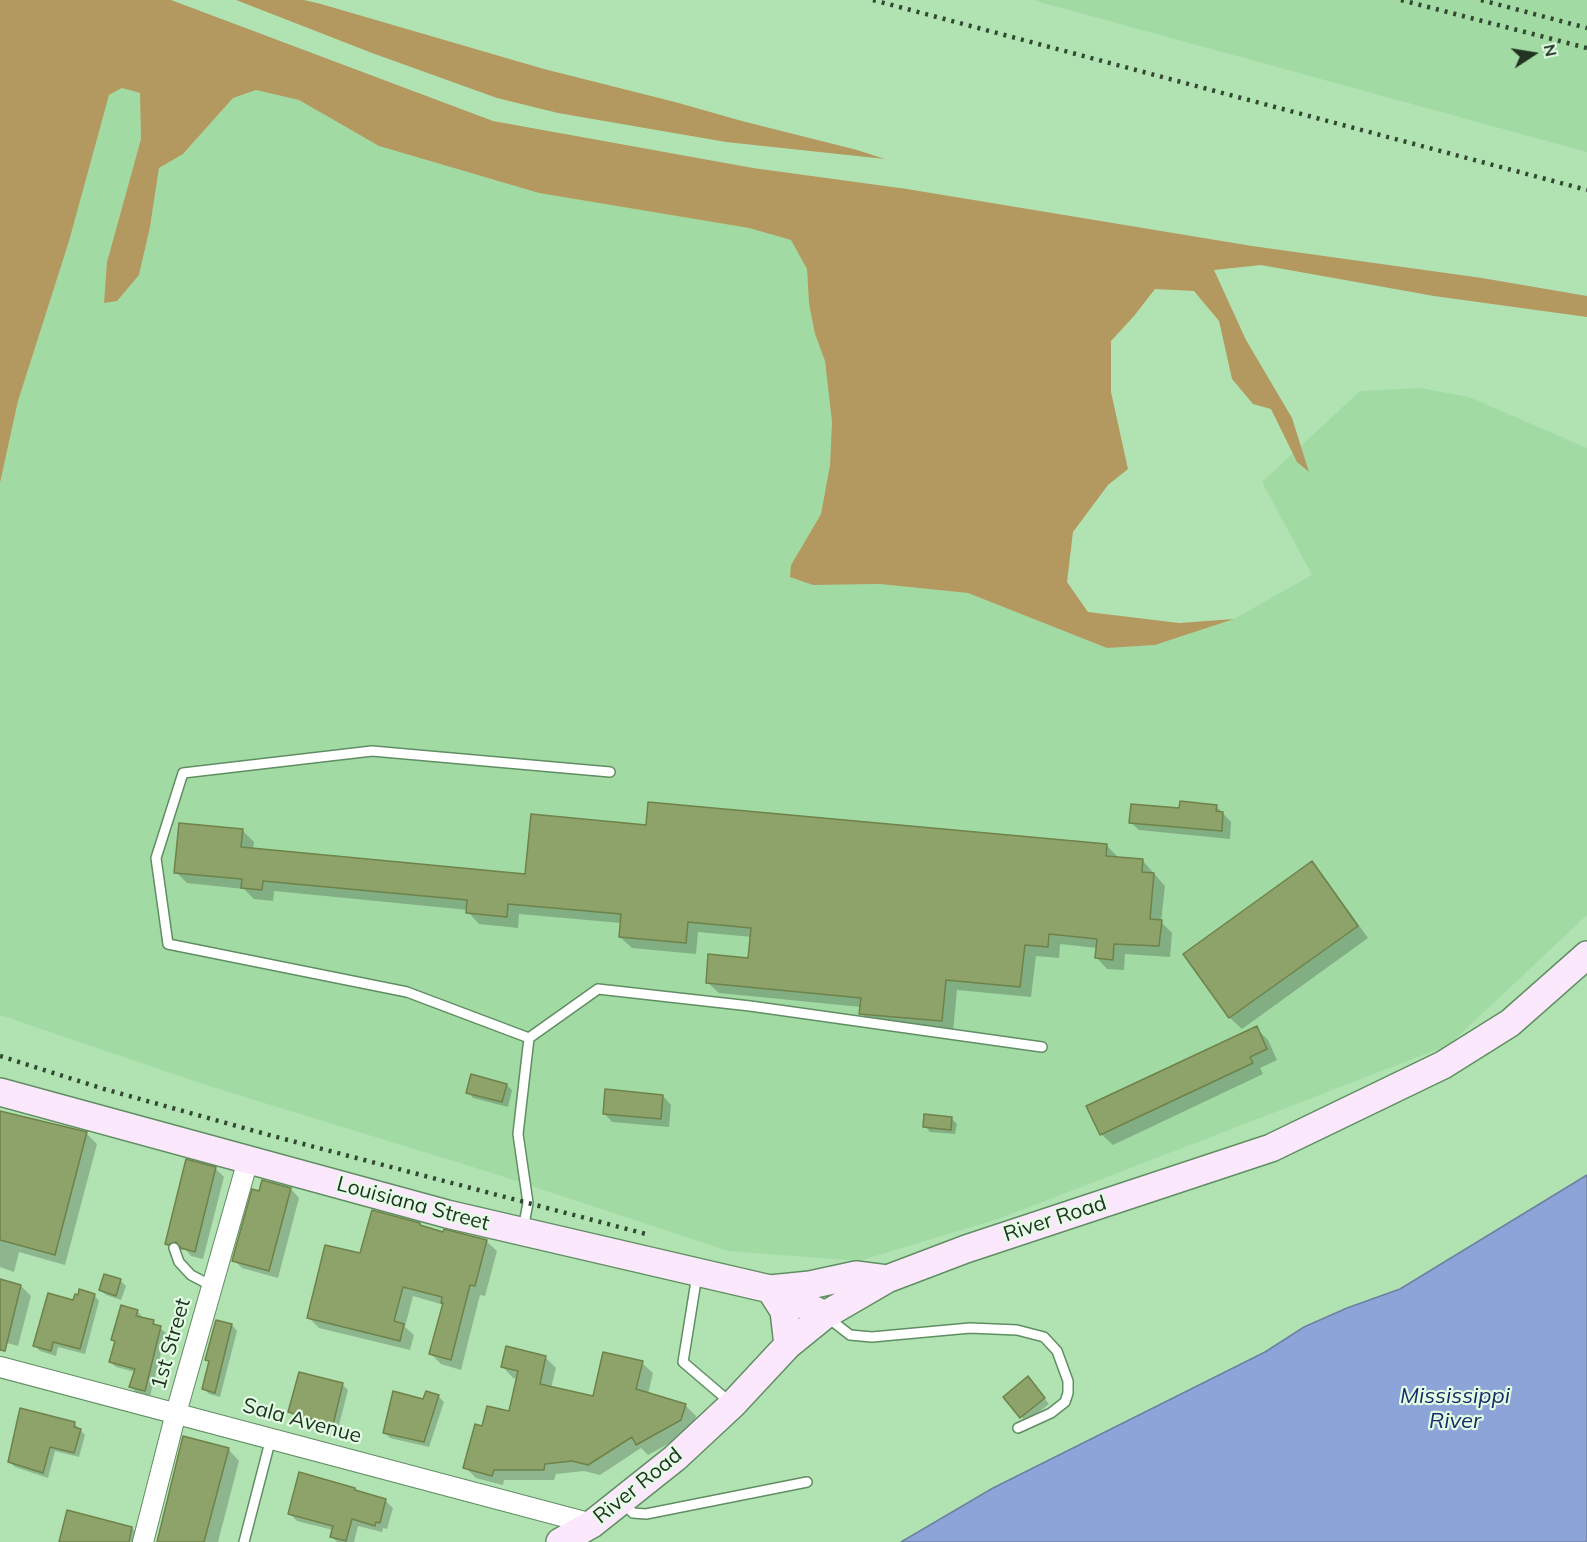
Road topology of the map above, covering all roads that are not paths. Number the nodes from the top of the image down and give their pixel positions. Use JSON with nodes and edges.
{"nodes":[{"id":1,"x":610,"y":772,"type":"dead end"},
{"id":2,"x":1587,"y":955,"type":"edge"},
{"id":3,"x":529,"y":1038,"type":"junction"},
{"id":4,"x":1042,"y":1047,"type":"dead end"},
{"id":5,"x":0,"y":1092,"type":"edge"},
{"id":6,"x":248,"y":1160,"type":"junction"},
{"id":7,"x":522,"y":1232,"type":"junction"},
{"id":8,"x":174,"y":1248,"type":"dead end"},
{"id":9,"x":698,"y":1273,"type":"junction"},
{"id":10,"x":887,"y":1279,"type":"junction"},
{"id":11,"x":212,"y":1286,"type":"junction"},
{"id":12,"x":770,"y":1289,"type":"junction"},
{"id":13,"x":825,"y":1315,"type":"junction"},
{"id":14,"x":788,"y":1345,"type":"junction"},
{"id":15,"x":0,"y":1367,"type":"edge"},
{"id":16,"x":733,"y":1404,"type":"junction"},
{"id":17,"x":176,"y":1413,"type":"junction"},
{"id":18,"x":1018,"y":1428,"type":"dead end"},
{"id":19,"x":271,"y":1438,"type":"junction"},
{"id":20,"x":807,"y":1482,"type":"dead end"},
{"id":21,"x":621,"y":1501,"type":"junction"},
{"id":22,"x":592,"y":1524,"type":"junction"},
{"id":23,"x":142,"y":1542,"type":"edge"},
{"id":24,"x":244,"y":1542,"type":"edge"},
{"id":25,"x":560,"y":1542,"type":"edge"}],
"edges":[{"from":1,"to":3,"type":"lane"},
{"from":2,"to":10,"type":"main road","name":"River Road"},
{"from":3,"to":4,"type":"lane"},
{"from":3,"to":7,"type":"lane"},
{"from":5,"to":6,"type":"main road","name":"Louisiana Street"},
{"from":6,"to":7,"type":"main road","name":"Louisiana Street"},
{"from":6,"to":11,"type":"street","name":"1st Street"},
{"from":7,"to":9,"type":"main road","name":"Louisiana Street"},
{"from":8,"to":11,"type":"lane"},
{"from":9,"to":12,"type":"main road","name":"Louisiana Street"},
{"from":9,"to":16,"type":"lane"},
{"from":10,"to":12,"type":"main road"},
{"from":10,"to":13,"type":"main road","name":"River Road"},
{"from":11,"to":17,"type":"street","name":"1st Street"},
{"from":12,"to":13,"type":"main road","name":"Louisiana Street"},
{"from":12,"to":14,"type":"main road"},
{"from":13,"to":14,"type":"main road","name":"River Road"},
{"from":13,"to":18,"type":"lane"},
{"from":14,"to":16,"type":"main road","name":"River Road"},
{"from":15,"to":17,"type":"street","name":"Sala Avenue"},
{"from":16,"to":21,"type":"main road","name":"River Road"},
{"from":17,"to":19,"type":"street","name":"Sala Avenue"},
{"from":17,"to":23,"type":"street","name":"1st Street"},
{"from":19,"to":22,"type":"street","name":"Sala Avenue"},
{"from":19,"to":24,"type":"lane"},
{"from":20,"to":21,"type":"lane"},
{"from":21,"to":22,"type":"main road","name":"River Road"},
{"from":22,"to":25,"type":"main road","name":"River Road"}]}
